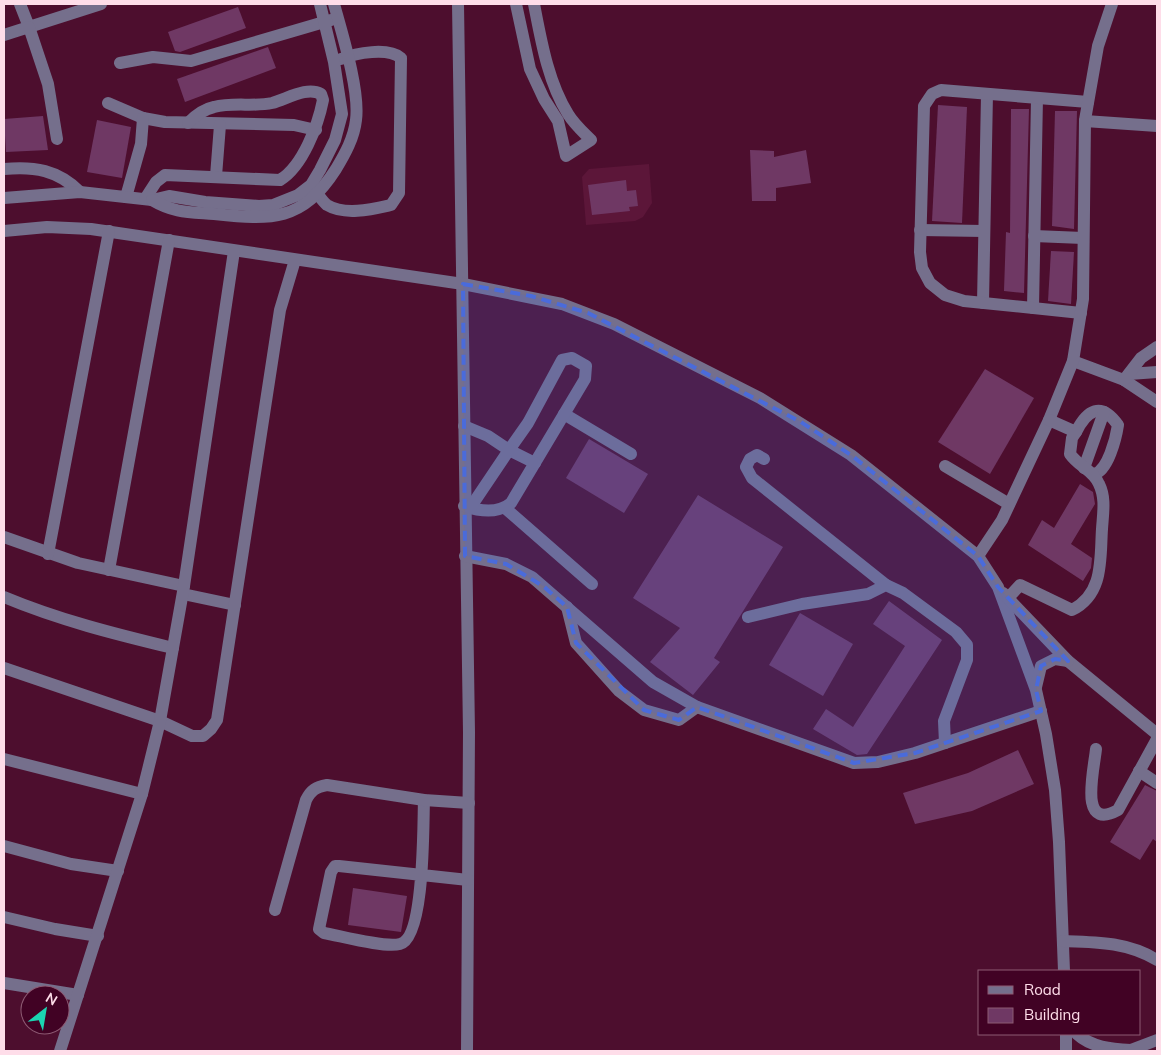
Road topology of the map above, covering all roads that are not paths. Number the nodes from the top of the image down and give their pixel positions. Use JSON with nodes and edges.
{"nodes":[{"id":1,"x":20,"y":4,"type":"edge"},
{"id":2,"x":101,"y":4,"type":"edge"},
{"id":3,"x":320,"y":4,"type":"edge"},
{"id":4,"x":334,"y":4,"type":"edge"},
{"id":5,"x":458,"y":4,"type":"edge"},
{"id":6,"x":516,"y":4,"type":"edge"},
{"id":7,"x":534,"y":4,"type":"edge"},
{"id":8,"x":1112,"y":4,"type":"edge"},
{"id":9,"x":338,"y":19,"type":"junction"},
{"id":10,"x":324,"y":21,"type":"junction"},
{"id":11,"x":29,"y":27,"type":"junction"},
{"id":12,"x":4,"y":35,"type":"edge"},
{"id":13,"x":348,"y":56,"type":"junction"},
{"id":14,"x":120,"y":62,"type":"dead end"},
{"id":15,"x":334,"y":62,"type":"junction"},
{"id":16,"x":987,"y":94,"type":"junction"},
{"id":17,"x":1037,"y":98,"type":"junction"},
{"id":18,"x":1088,"y":102,"type":"junction"},
{"id":19,"x":108,"y":103,"type":"dead end"},
{"id":20,"x":269,"y":104,"type":"junction"},
{"id":21,"x":143,"y":118,"type":"junction"},
{"id":22,"x":563,"y":118,"type":"junction"},
{"id":23,"x":1085,"y":121,"type":"junction"},
{"id":24,"x":188,"y":123,"type":"junction"},
{"id":25,"x":220,"y":125,"type":"junction"},
{"id":26,"x":270,"y":126,"type":"junction"},
{"id":27,"x":1157,"y":126,"type":"edge"},
{"id":28,"x":316,"y":130,"type":"junction"},
{"id":29,"x":57,"y":139,"type":"dead end"},
{"id":30,"x":332,"y":148,"type":"junction"},
{"id":31,"x":345,"y":155,"type":"junction"},
{"id":32,"x":4,"y":169,"type":"edge"},
{"id":33,"x":216,"y":176,"type":"junction"},
{"id":34,"x":314,"y":190,"type":"junction"},
{"id":35,"x":80,"y":192,"type":"junction"},
{"id":36,"x":126,"y":197,"type":"junction"},
{"id":37,"x":4,"y":198,"type":"edge"},
{"id":38,"x":148,"y":200,"type":"junction"},
{"id":39,"x":920,"y":230,"type":"junction"},
{"id":40,"x":4,"y":231,"type":"edge"},
{"id":41,"x":109,"y":231,"type":"junction"},
{"id":42,"x":984,"y":231,"type":"junction"},
{"id":43,"x":1034,"y":236,"type":"junction"},
{"id":44,"x":1083,"y":238,"type":"junction"},
{"id":45,"x":169,"y":240,"type":"junction"},
{"id":46,"x":234,"y":251,"type":"junction"},
{"id":47,"x":295,"y":260,"type":"junction"},
{"id":48,"x":463,"y":284,"type":"junction"},
{"id":49,"x":983,"y":302,"type":"junction"},
{"id":50,"x":1032,"y":308,"type":"junction"},
{"id":51,"x":1081,"y":313,"type":"junction"},
{"id":52,"x":1157,"y":347,"type":"edge"},
{"id":53,"x":1073,"y":361,"type":"junction"},
{"id":54,"x":1157,"y":372,"type":"edge"},
{"id":55,"x":1126,"y":377,"type":"junction"},
{"id":56,"x":1157,"y":402,"type":"edge"},
{"id":57,"x":1104,"y":412,"type":"junction"},
{"id":58,"x":564,"y":414,"type":"junction"},
{"id":59,"x":1049,"y":420,"type":"junction"},
{"id":60,"x":464,"y":426,"type":"junction"},
{"id":61,"x":1076,"y":432,"type":"junction"},
{"id":62,"x":509,"y":450,"type":"junction"},
{"id":63,"x":630,"y":454,"type":"dead end"},
{"id":64,"x":764,"y":459,"type":"dead end"},
{"id":65,"x":535,"y":463,"type":"junction"},
{"id":66,"x":945,"y":466,"type":"dead end"},
{"id":67,"x":1089,"y":471,"type":"junction"},
{"id":68,"x":1009,"y":504,"type":"junction"},
{"id":69,"x":467,"y":507,"type":"junction"},
{"id":70,"x":505,"y":508,"type":"junction"},
{"id":71,"x":4,"y":536,"type":"edge"},
{"id":72,"x":48,"y":554,"type":"junction"},
{"id":73,"x":465,"y":556,"type":"junction"},
{"id":74,"x":978,"y":556,"type":"junction"},
{"id":75,"x":109,"y":570,"type":"junction"},
{"id":76,"x":592,"y":584,"type":"dead end"},
{"id":77,"x":886,"y":585,"type":"junction"},
{"id":78,"x":998,"y":588,"type":"junction"},
{"id":79,"x":183,"y":590,"type":"junction"},
{"id":80,"x":4,"y":597,"type":"edge"},
{"id":81,"x":1008,"y":598,"type":"junction"},
{"id":82,"x":235,"y":605,"type":"junction"},
{"id":83,"x":567,"y":607,"type":"junction"},
{"id":84,"x":748,"y":617,"type":"dead end"},
{"id":85,"x":173,"y":648,"type":"junction"},
{"id":86,"x":1068,"y":660,"type":"junction"},
{"id":87,"x":4,"y":668,"type":"edge"},
{"id":88,"x":1036,"y":690,"type":"junction"},
{"id":89,"x":697,"y":706,"type":"junction"},
{"id":90,"x":1041,"y":711,"type":"junction"},
{"id":91,"x":160,"y":721,"type":"junction"},
{"id":92,"x":1157,"y":734,"type":"edge"},
{"id":93,"x":1157,"y":738,"type":"edge"},
{"id":94,"x":945,"y":743,"type":"junction"},
{"id":95,"x":1096,"y":749,"type":"dead end"},
{"id":96,"x":4,"y":759,"type":"edge"},
{"id":97,"x":1140,"y":771,"type":"junction"},
{"id":98,"x":1157,"y":783,"type":"edge"},
{"id":99,"x":142,"y":794,"type":"junction"},
{"id":100,"x":424,"y":800,"type":"junction"},
{"id":101,"x":469,"y":803,"type":"junction"},
{"id":102,"x":4,"y":846,"type":"edge"},
{"id":103,"x":118,"y":871,"type":"junction"},
{"id":104,"x":421,"y":876,"type":"junction"},
{"id":105,"x":468,"y":880,"type":"junction"},
{"id":106,"x":275,"y":910,"type":"dead end"},
{"id":107,"x":4,"y":917,"type":"edge"},
{"id":108,"x":98,"y":936,"type":"junction"},
{"id":109,"x":1062,"y":941,"type":"junction"},
{"id":110,"x":1157,"y":960,"type":"edge"},
{"id":111,"x":1064,"y":970,"type":"edge"},
{"id":112,"x":4,"y":983,"type":"edge"},
{"id":113,"x":78,"y":995,"type":"junction"},
{"id":114,"x":1066,"y":1035,"type":"edge"},
{"id":115,"x":1077,"y":1035,"type":"edge"},
{"id":116,"x":1157,"y":1040,"type":"edge"},
{"id":117,"x":60,"y":1051,"type":"edge"},
{"id":118,"x":467,"y":1051,"type":"edge"},
{"id":119,"x":1066,"y":1051,"type":"edge"},
{"id":120,"x":1129,"y":1051,"type":"edge"}],
"edges":[{"from":1,"to":11,"type":"street"},
{"from":2,"to":11,"type":"street"},
{"from":3,"to":10,"type":"street"},
{"from":4,"to":9,"type":"street"},
{"from":5,"to":48,"type":"street"},
{"from":6,"to":22,"type":"street"},
{"from":7,"to":22,"type":"street"},
{"from":8,"to":18,"type":"street"},
{"from":9,"to":10,"type":"street"},
{"from":9,"to":13,"type":"street"},
{"from":10,"to":14,"type":"street"},
{"from":10,"to":15,"type":"street"},
{"from":11,"to":12,"type":"street"},
{"from":11,"to":29,"type":"street"},
{"from":13,"to":15,"type":"street"},
{"from":13,"to":31,"type":"street"},
{"from":13,"to":34,"type":"street"},
{"from":15,"to":30,"type":"street"},
{"from":16,"to":17,"type":"street"},
{"from":16,"to":39,"type":"street"},
{"from":16,"to":42,"type":"street"},
{"from":17,"to":18,"type":"street"},
{"from":17,"to":43,"type":"street"},
{"from":18,"to":23,"type":"street"},
{"from":19,"to":21,"type":"street"},
{"from":20,"to":24,"type":"street"},
{"from":20,"to":26,"type":"street"},
{"from":20,"to":28,"type":"street"},
{"from":21,"to":24,"type":"street"},
{"from":21,"to":36,"type":"street"},
{"from":22,"to":22,"type":"street"},
{"from":23,"to":27,"type":"street"},
{"from":23,"to":44,"type":"street"},
{"from":24,"to":25,"type":"street"},
{"from":25,"to":26,"type":"street"},
{"from":25,"to":33,"type":"street"},
{"from":26,"to":28,"type":"street"},
{"from":28,"to":33,"type":"street"},
{"from":30,"to":31,"type":"street"},
{"from":30,"to":34,"type":"street"},
{"from":31,"to":34,"type":"street"},
{"from":32,"to":35,"type":"street"},
{"from":33,"to":38,"type":"street"},
{"from":34,"to":38,"type":"street"},
{"from":35,"to":36,"type":"street"},
{"from":35,"to":37,"type":"street"},
{"from":36,"to":38,"type":"street"},
{"from":39,"to":42,"type":"street"},
{"from":39,"to":49,"type":"street"},
{"from":40,"to":41,"type":"street"},
{"from":41,"to":45,"type":"street"},
{"from":41,"to":72,"type":"street"},
{"from":42,"to":49,"type":"street"},
{"from":43,"to":44,"type":"street"},
{"from":43,"to":50,"type":"street"},
{"from":44,"to":51,"type":"street"},
{"from":45,"to":46,"type":"street"},
{"from":45,"to":75,"type":"street"},
{"from":46,"to":47,"type":"street"},
{"from":46,"to":79,"type":"street"},
{"from":47,"to":48,"type":"street"},
{"from":47,"to":82,"type":"street"},
{"from":48,"to":60,"type":"street"},
{"from":48,"to":74,"type":"street"},
{"from":49,"to":50,"type":"street"},
{"from":50,"to":51,"type":"street"},
{"from":51,"to":53,"type":"street"},
{"from":52,"to":55,"type":"street"},
{"from":53,"to":55,"type":"street"},
{"from":53,"to":59,"type":"street"},
{"from":54,"to":55,"type":"street"},
{"from":55,"to":56,"type":"street"},
{"from":57,"to":61,"type":"street"},
{"from":57,"to":67,"type":"street"},
{"from":57,"to":67,"type":"street"},
{"from":58,"to":62,"type":"street"},
{"from":58,"to":63,"type":"street"},
{"from":58,"to":65,"type":"street"},
{"from":59,"to":61,"type":"street"},
{"from":59,"to":68,"type":"street"},
{"from":60,"to":62,"type":"street"},
{"from":60,"to":69,"type":"street"},
{"from":61,"to":67,"type":"street"},
{"from":62,"to":65,"type":"street"},
{"from":62,"to":69,"type":"street"},
{"from":64,"to":77,"type":"street"},
{"from":65,"to":70,"type":"street"},
{"from":66,"to":68,"type":"street"},
{"from":67,"to":81,"type":"street"},
{"from":68,"to":74,"type":"street"},
{"from":69,"to":70,"type":"street"},
{"from":69,"to":73,"type":"street"},
{"from":70,"to":76,"type":"street"},
{"from":71,"to":72,"type":"street"},
{"from":72,"to":75,"type":"street"},
{"from":73,"to":83,"type":"street"},
{"from":73,"to":101,"type":"street"},
{"from":74,"to":78,"type":"street"},
{"from":75,"to":79,"type":"street"},
{"from":77,"to":84,"type":"street"},
{"from":77,"to":94,"type":"street"},
{"from":78,"to":81,"type":"street"},
{"from":78,"to":88,"type":"street"},
{"from":79,"to":82,"type":"street"},
{"from":79,"to":85,"type":"street"},
{"from":80,"to":85,"type":"street"},
{"from":81,"to":86,"type":"street"},
{"from":82,"to":91,"type":"street"},
{"from":83,"to":89,"type":"street"},
{"from":83,"to":89,"type":"street"},
{"from":85,"to":91,"type":"street"},
{"from":86,"to":88,"type":"street"},
{"from":86,"to":92,"type":"street"},
{"from":87,"to":91,"type":"street"},
{"from":88,"to":90,"type":"street"},
{"from":89,"to":94,"type":"street"},
{"from":90,"to":94,"type":"street"},
{"from":90,"to":109,"type":"street"},
{"from":91,"to":99,"type":"street"},
{"from":93,"to":97,"type":"street"},
{"from":95,"to":97,"type":"street"},
{"from":96,"to":99,"type":"street"},
{"from":97,"to":98,"type":"street"},
{"from":99,"to":103,"type":"street"},
{"from":100,"to":101,"type":"street"},
{"from":100,"to":104,"type":"street"},
{"from":100,"to":106,"type":"street"},
{"from":101,"to":105,"type":"street"},
{"from":102,"to":103,"type":"street"},
{"from":103,"to":108,"type":"street"},
{"from":104,"to":104,"type":"street"},
{"from":104,"to":105,"type":"street"},
{"from":105,"to":118,"type":"street"},
{"from":107,"to":108,"type":"street"},
{"from":108,"to":113,"type":"street"},
{"from":109,"to":110,"type":"street"},
{"from":109,"to":111,"type":"street"},
{"from":112,"to":113,"type":"street"},
{"from":113,"to":117,"type":"street"},
{"from":114,"to":119,"type":"street"},
{"from":115,"to":120,"type":"street"},
{"from":116,"to":120,"type":"street"}]}
